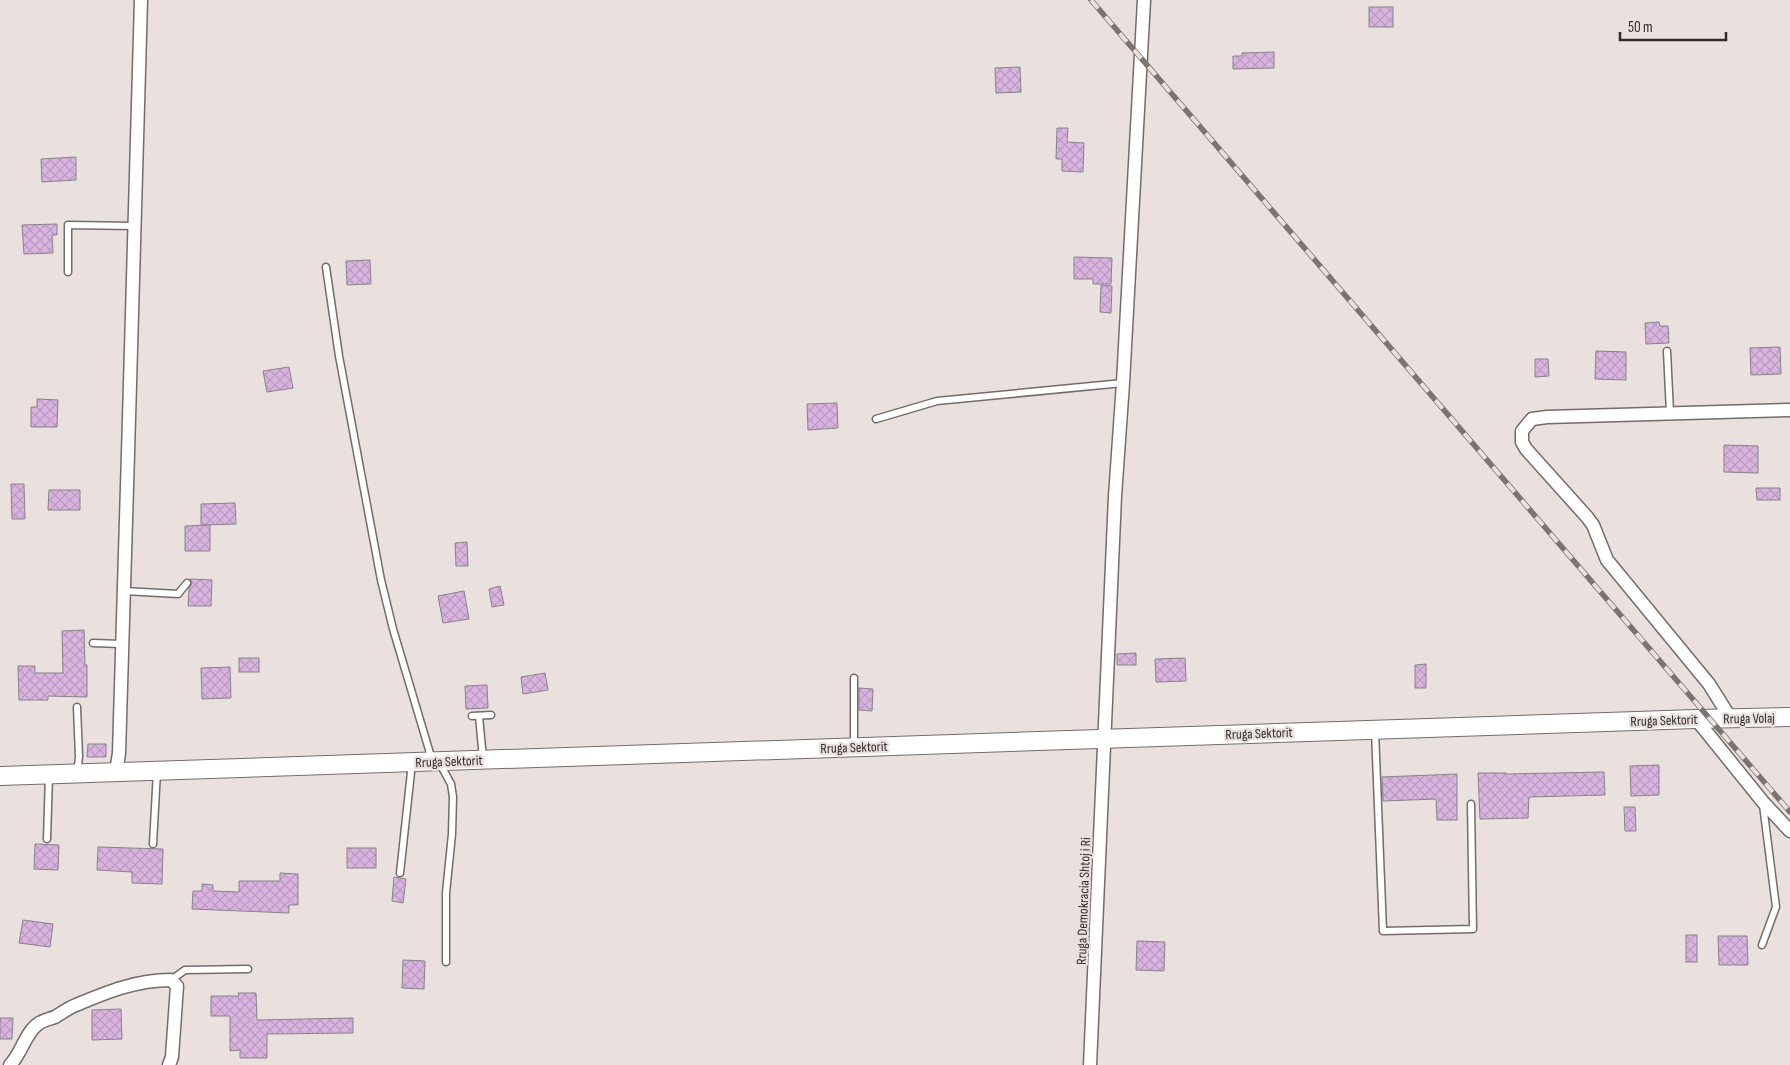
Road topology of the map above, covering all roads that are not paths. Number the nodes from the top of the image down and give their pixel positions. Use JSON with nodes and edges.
{"nodes":[{"id":1,"x":142,"y":0,"type":"edge"},
{"id":2,"x":1144,"y":0,"type":"edge"},
{"id":3,"x":136,"y":226,"type":"junction"},
{"id":4,"x":326,"y":267,"type":"dead end"},
{"id":5,"x":68,"y":272,"type":"dead end"},
{"id":6,"x":1667,"y":351,"type":"dead end"},
{"id":7,"x":1123,"y":383,"type":"junction"},
{"id":8,"x":1790,"y":410,"type":"edge"},
{"id":9,"x":1670,"y":413,"type":"junction"},
{"id":10,"x":876,"y":419,"type":"dead end"},
{"id":11,"x":187,"y":583,"type":"dead end"},
{"id":12,"x":123,"y":591,"type":"junction"},
{"id":13,"x":93,"y":643,"type":"dead end"},
{"id":14,"x":122,"y":644,"type":"junction"},
{"id":15,"x":854,"y":678,"type":"dead end"},
{"id":16,"x":77,"y":707,"type":"dead end"},
{"id":17,"x":491,"y":715,"type":"dead end"},
{"id":18,"x":1790,"y":717,"type":"edge"},
{"id":19,"x":1702,"y":718,"type":"junction"},
{"id":20,"x":1731,"y":719,"type":"junction"},
{"id":21,"x":1375,"y":730,"type":"junction"},
{"id":22,"x":1105,"y":739,"type":"junction"},
{"id":23,"x":854,"y":747,"type":"junction"},
{"id":24,"x":483,"y":760,"type":"junction"},
{"id":25,"x":436,"y":761,"type":"junction"},
{"id":26,"x":412,"y":762,"type":"junction"},
{"id":27,"x":157,"y":770,"type":"junction"},
{"id":28,"x":116,"y":772,"type":"junction"},
{"id":29,"x":77,"y":773,"type":"junction"},
{"id":30,"x":50,"y":774,"type":"junction"},
{"id":31,"x":0,"y":776,"type":"edge"},
{"id":32,"x":1763,"y":802,"type":"junction"},
{"id":33,"x":1471,"y":804,"type":"dead end"},
{"id":34,"x":1790,"y":831,"type":"edge"},
{"id":35,"x":47,"y":839,"type":"dead end"},
{"id":36,"x":153,"y":844,"type":"dead end"},
{"id":37,"x":400,"y":874,"type":"dead end"},
{"id":38,"x":1762,"y":945,"type":"dead end"},
{"id":39,"x":446,"y":962,"type":"dead end"},
{"id":40,"x":248,"y":969,"type":"dead end"},
{"id":41,"x":171,"y":980,"type":"junction"},
{"id":42,"x":10,"y":1065,"type":"edge"},
{"id":43,"x":169,"y":1065,"type":"edge"},
{"id":44,"x":1090,"y":1065,"type":"edge"}],
"edges":[{"from":1,"to":3,"type":"street"},
{"from":2,"to":7,"type":"street","name":"Rruga Demokracia Shtoj i Ri"},
{"from":3,"to":5,"type":"lane"},
{"from":3,"to":12,"type":"street"},
{"from":4,"to":25,"type":"lane"},
{"from":6,"to":9,"type":"lane"},
{"from":7,"to":10,"type":"lane"},
{"from":7,"to":22,"type":"street","name":"Rruga Demokracia Shtoj i Ri"},
{"from":8,"to":9,"type":"street"},
{"from":9,"to":20,"type":"street"},
{"from":11,"to":12,"type":"lane"},
{"from":12,"to":14,"type":"street"},
{"from":13,"to":14,"type":"lane"},
{"from":14,"to":28,"type":"street"},
{"from":15,"to":23,"type":"lane"},
{"from":16,"to":29,"type":"lane"},
{"from":17,"to":24,"type":"lane"},
{"from":18,"to":20,"type":"street","name":"Rruga Volaj"},
{"from":19,"to":20,"type":"street","name":"Rruga Volaj"},
{"from":19,"to":21,"type":"street","name":"Rruga Sektorit"},
{"from":19,"to":32,"type":"street"},
{"from":21,"to":22,"type":"street","name":"Rruga Sektorit"},
{"from":21,"to":33,"type":"lane"},
{"from":22,"to":23,"type":"street","name":"Rruga Sektorit"},
{"from":22,"to":44,"type":"street","name":"Rruga Demokracia Shtoj i Ri"},
{"from":23,"to":24,"type":"street","name":"Rruga Sektorit"},
{"from":24,"to":25,"type":"street","name":"Rruga Sektorit"},
{"from":25,"to":26,"type":"street","name":"Rruga Sektorit"},
{"from":25,"to":39,"type":"lane"},
{"from":26,"to":27,"type":"street","name":"Rruga Sektorit"},
{"from":26,"to":37,"type":"lane"},
{"from":27,"to":28,"type":"street","name":"Rruga Sektorit"},
{"from":27,"to":36,"type":"lane"},
{"from":28,"to":29,"type":"street","name":"Rruga Sektorit"},
{"from":29,"to":30,"type":"street","name":"Rruga Sektorit"},
{"from":30,"to":31,"type":"street","name":"Rruga Sektorit"},
{"from":30,"to":35,"type":"lane"},
{"from":32,"to":34,"type":"street"},
{"from":32,"to":38,"type":"lane"},
{"from":40,"to":41,"type":"lane"},
{"from":41,"to":42,"type":"street"},
{"from":41,"to":43,"type":"street"}]}
